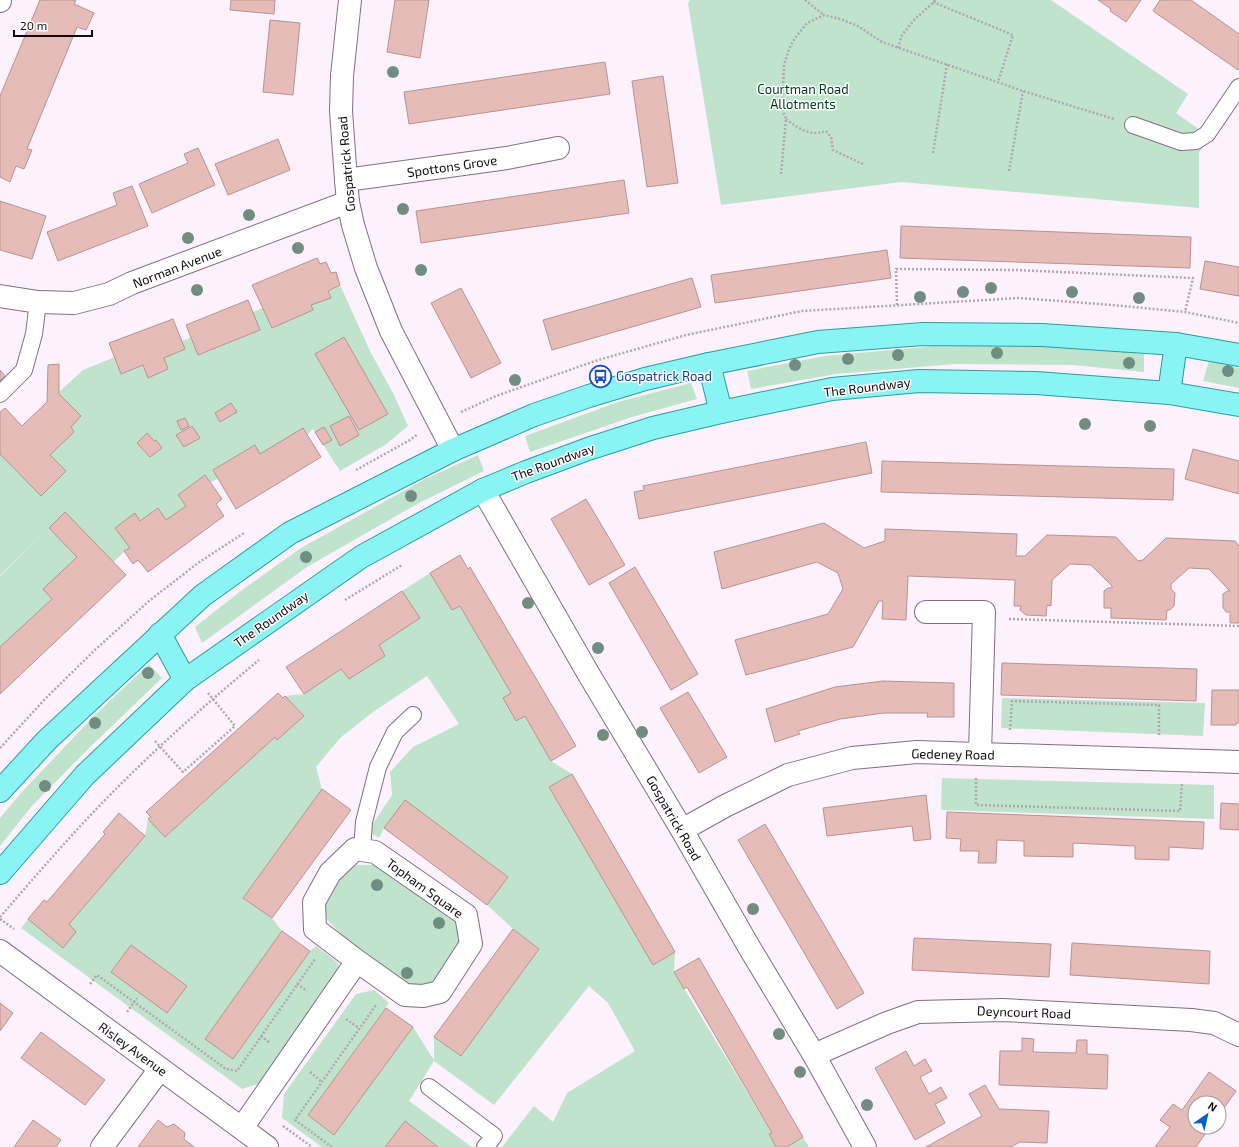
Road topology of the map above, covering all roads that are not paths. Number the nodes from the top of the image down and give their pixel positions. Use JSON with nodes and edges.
{"nodes":[{"id":1,"x":350,"y":0,"type":"edge"},
{"id":2,"x":1239,"y":87,"type":"edge"},
{"id":3,"x":1133,"y":125,"type":"road end"},
{"id":4,"x":558,"y":148,"type":"dead end"},
{"id":5,"x":346,"y":180,"type":"junction"},
{"id":6,"x":348,"y":202,"type":"junction"},
{"id":7,"x":0,"y":296,"type":"edge"},
{"id":8,"x":38,"y":302,"type":"junction"},
{"id":9,"x":1176,"y":344,"type":"junction"},
{"id":10,"x":1239,"y":355,"type":"edge"},
{"id":11,"x":709,"y":364,"type":"junction"},
{"id":12,"x":1169,"y":393,"type":"junction"},
{"id":13,"x":0,"y":394,"type":"edge"},
{"id":14,"x":1239,"y":404,"type":"edge"},
{"id":15,"x":721,"y":412,"type":"junction"},
{"id":16,"x":453,"y":450,"type":"junction"},
{"id":17,"x":483,"y":490,"type":"junction"},
{"id":18,"x":926,"y":612,"type":"dead end"},
{"id":19,"x":160,"y":634,"type":"junction"},
{"id":20,"x":188,"y":677,"type":"junction"},
{"id":21,"x":413,"y":715,"type":"dead end"},
{"id":22,"x":979,"y":754,"type":"junction"},
{"id":23,"x":1239,"y":762,"type":"edge"},
{"id":24,"x":0,"y":791,"type":"edge"},
{"id":25,"x":682,"y":830,"type":"junction"},
{"id":26,"x":362,"y":850,"type":"junction"},
{"id":27,"x":0,"y":873,"type":"edge"},
{"id":28,"x":0,"y":951,"type":"edge"},
{"id":29,"x":357,"y":961,"type":"junction"},
{"id":30,"x":1239,"y":1035,"type":"edge"},
{"id":31,"x":814,"y":1055,"type":"junction"},
{"id":32,"x":160,"y":1069,"type":"junction"},
{"id":33,"x":429,"y":1087,"type":"dead end"},
{"id":34,"x":242,"y":1128,"type":"junction"},
{"id":35,"x":102,"y":1147,"type":"edge"},
{"id":36,"x":267,"y":1147,"type":"edge"},
{"id":37,"x":485,"y":1147,"type":"edge"},
{"id":38,"x":865,"y":1147,"type":"edge"}],
"edges":[{"from":1,"to":5,"type":"street","name":"Gospatrick Road"},
{"from":2,"to":3,"type":"lane"},
{"from":4,"to":5,"type":"street","name":"Spottons Grove"},
{"from":5,"to":6,"type":"street","name":"Gospatrick Road"},
{"from":6,"to":8,"type":"street","name":"Norman Avenue"},
{"from":6,"to":16,"type":"street","name":"Gospatrick Road"},
{"from":7,"to":8,"type":"street","name":"Norman Avenue"},
{"from":8,"to":13,"type":"lane"},
{"from":9,"to":10,"type":"main road"},
{"from":9,"to":11,"type":"main road"},
{"from":9,"to":12,"type":"main road"},
{"from":11,"to":15,"type":"main road"},
{"from":11,"to":16,"type":"main road"},
{"from":12,"to":14,"type":"main road","name":"The Roundway"},
{"from":12,"to":15,"type":"main road","name":"The Roundway"},
{"from":15,"to":17,"type":"main road","name":"The Roundway"},
{"from":16,"to":19,"type":"main road"},
{"from":17,"to":20,"type":"main road","name":"The Roundway"},
{"from":17,"to":25,"type":"street","name":"Gospatrick Road"},
{"from":18,"to":22,"type":"street"},
{"from":19,"to":20,"type":"main road"},
{"from":19,"to":24,"type":"main road"},
{"from":20,"to":27,"type":"main road","name":"The Roundway"},
{"from":21,"to":26,"type":"lane"},
{"from":22,"to":23,"type":"street","name":"Gedeney Road"},
{"from":22,"to":25,"type":"street","name":"Gedeney Road"},
{"from":25,"to":31,"type":"street","name":"Gospatrick Road"},
{"from":26,"to":29,"type":"street","name":"Topham Square"},
{"from":26,"to":29,"type":"street","name":"Topham Square"},
{"from":28,"to":32,"type":"street","name":"Risley Avenue"},
{"from":29,"to":34,"type":"street"},
{"from":30,"to":31,"type":"street","name":"Deyncourt Road"},
{"from":31,"to":38,"type":"street","name":"Gospatrick Road"},
{"from":32,"to":34,"type":"street","name":"Risley Avenue"},
{"from":32,"to":35,"type":"street"},
{"from":33,"to":37,"type":"lane"},
{"from":34,"to":36,"type":"street","name":"Risley Avenue"}]}
